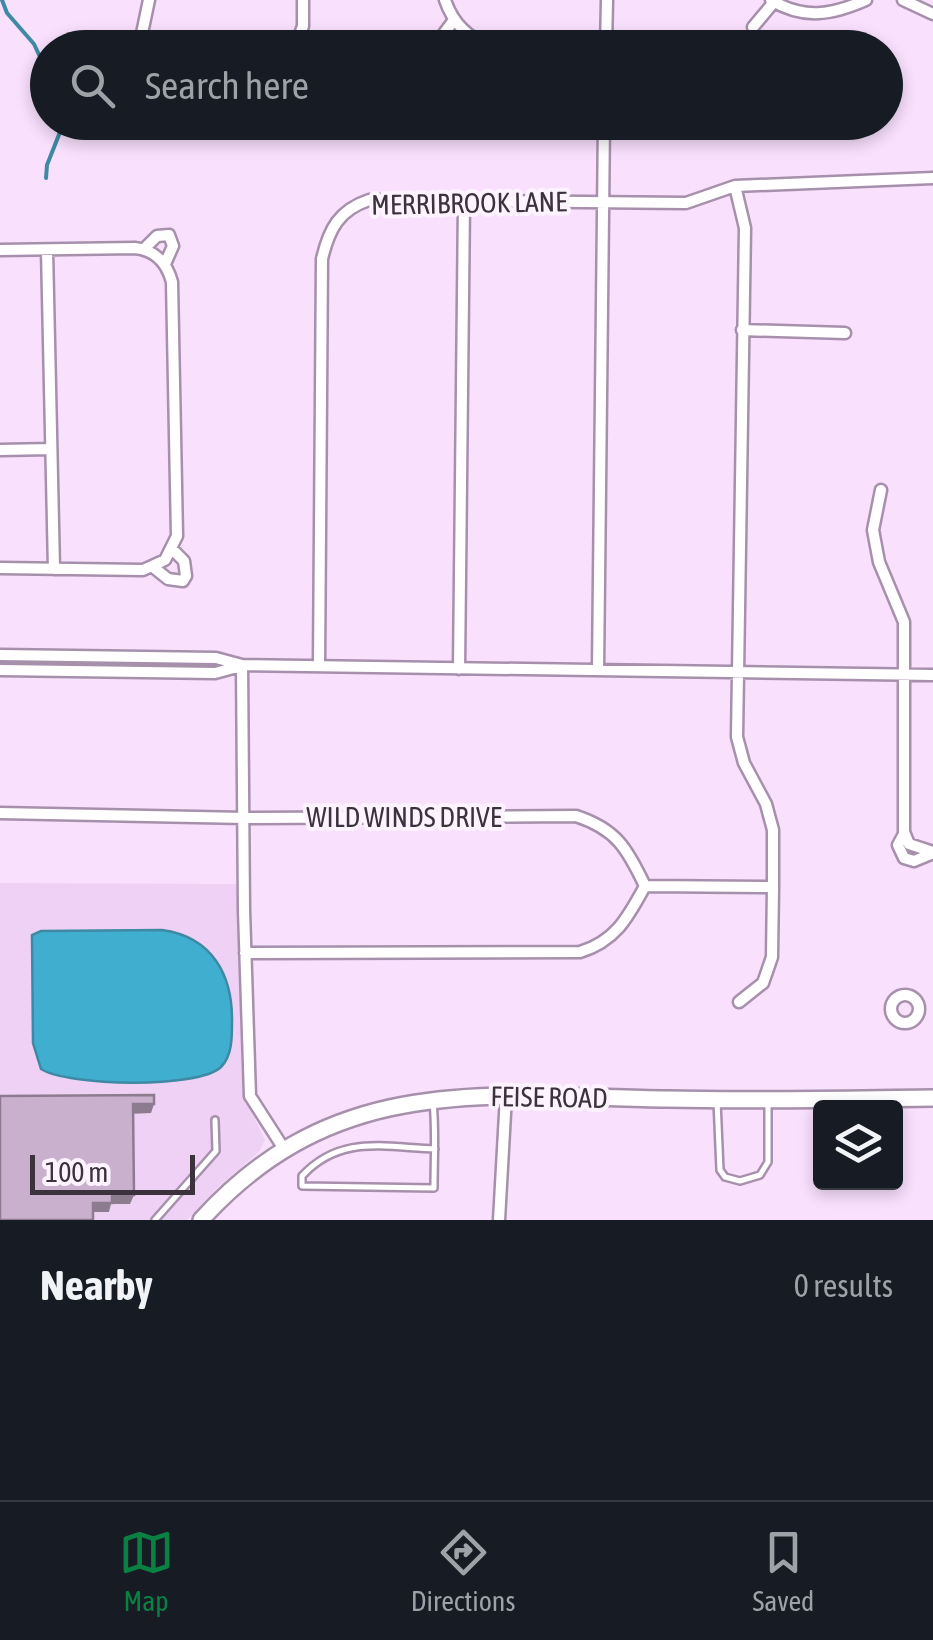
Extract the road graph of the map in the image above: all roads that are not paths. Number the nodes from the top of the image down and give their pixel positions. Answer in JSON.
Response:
{"nodes":[{"id":1,"x":149,"y":0,"type":"edge"},
{"id":2,"x":303,"y":0,"type":"edge"},
{"id":3,"x":445,"y":0,"type":"edge"},
{"id":4,"x":607,"y":0,"type":"edge"},
{"id":5,"x":866,"y":0,"type":"edge"},
{"id":6,"x":903,"y":0,"type":"edge"},
{"id":7,"x":772,"y":1,"type":"edge"},
{"id":8,"x":933,"y":14,"type":"edge"},
{"id":9,"x":454,"y":20,"type":"junction"},
{"id":10,"x":753,"y":27,"type":"dead end"},
{"id":11,"x":143,"y":30,"type":"edge"},
{"id":12,"x":302,"y":30,"type":"edge"},
{"id":13,"x":447,"y":30,"type":"edge"},
{"id":14,"x":462,"y":30,"type":"edge"},
{"id":15,"x":606,"y":30,"type":"edge"},
{"id":16,"x":604,"y":140,"type":"edge"},
{"id":17,"x":933,"y":178,"type":"edge"},
{"id":18,"x":735,"y":186,"type":"junction"},
{"id":19,"x":464,"y":202,"type":"junction"},
{"id":20,"x":604,"y":202,"type":"junction"},
{"id":21,"x":144,"y":249,"type":"junction"},
{"id":22,"x":0,"y":250,"type":"edge"},
{"id":23,"x":47,"y":250,"type":"junction"},
{"id":24,"x":165,"y":264,"type":"junction"},
{"id":25,"x":742,"y":330,"type":"junction"},
{"id":26,"x":844,"y":333,"type":"dead end"},
{"id":27,"x":51,"y":449,"type":"junction"},
{"id":28,"x":0,"y":450,"type":"edge"},
{"id":29,"x":881,"y":490,"type":"dead end"},
{"id":30,"x":173,"y":550,"type":"junction"},
{"id":31,"x":153,"y":567,"type":"junction"},
{"id":32,"x":0,"y":568,"type":"edge"},
{"id":33,"x":54,"y":569,"type":"junction"},
{"id":34,"x":0,"y":655,"type":"edge"},
{"id":35,"x":242,"y":666,"type":"junction"},
{"id":36,"x":320,"y":666,"type":"junction"},
{"id":37,"x":459,"y":669,"type":"junction"},
{"id":38,"x":0,"y":670,"type":"edge"},
{"id":39,"x":598,"y":670,"type":"junction"},
{"id":40,"x":738,"y":673,"type":"junction"},
{"id":41,"x":904,"y":675,"type":"junction"},
{"id":42,"x":933,"y":676,"type":"edge"},
{"id":43,"x":0,"y":813,"type":"edge"},
{"id":44,"x":245,"y":818,"type":"junction"},
{"id":45,"x":933,"y":852,"type":"edge"},
{"id":46,"x":644,"y":886,"type":"junction"},
{"id":47,"x":774,"y":887,"type":"junction"},
{"id":48,"x":246,"y":953,"type":"junction"},
{"id":49,"x":739,"y":1002,"type":"dead end"},
{"id":50,"x":933,"y":1010,"type":"edge"},
{"id":51,"x":918,"y":1011,"type":"dead end"},
{"id":52,"x":506,"y":1096,"type":"junction"},
{"id":53,"x":933,"y":1098,"type":"edge"},
{"id":54,"x":433,"y":1099,"type":"junction"},
{"id":55,"x":717,"y":1100,"type":"junction"},
{"id":56,"x":768,"y":1100,"type":"junction"},
{"id":57,"x":215,"y":1120,"type":"dead end"},
{"id":58,"x":284,"y":1149,"type":"junction"},
{"id":59,"x":435,"y":1149,"type":"junction"},
{"id":60,"x":154,"y":1220,"type":"edge"},
{"id":61,"x":201,"y":1220,"type":"edge"},
{"id":62,"x":499,"y":1220,"type":"edge"}],
"edges":[{"from":1,"to":11,"type":"street"},
{"from":2,"to":12,"type":"street"},
{"from":3,"to":9,"type":"street"},
{"from":4,"to":15,"type":"street"},
{"from":5,"to":7,"type":"street"},
{"from":6,"to":8,"type":"street"},
{"from":7,"to":10,"type":"street"},
{"from":9,"to":13,"type":"street"},
{"from":9,"to":14,"type":"street"},
{"from":16,"to":20,"type":"street"},
{"from":17,"to":18,"type":"street","name":"MERRIBROOK LANE"},
{"from":18,"to":20,"type":"street","name":"MERRIBROOK LANE"},
{"from":18,"to":25,"type":"street"},
{"from":19,"to":20,"type":"street","name":"MERRIBROOK LANE"},
{"from":19,"to":36,"type":"street","name":"MERRIBROOK LANE"},
{"from":19,"to":37,"type":"street"},
{"from":20,"to":39,"type":"street"},
{"from":21,"to":23,"type":"street"},
{"from":21,"to":24,"type":"street"},
{"from":21,"to":24,"type":"street"},
{"from":22,"to":23,"type":"street"},
{"from":23,"to":27,"type":"street"},
{"from":24,"to":30,"type":"street"},
{"from":25,"to":26,"type":"street"},
{"from":25,"to":40,"type":"street"},
{"from":27,"to":28,"type":"street"},
{"from":27,"to":33,"type":"street"},
{"from":29,"to":41,"type":"street"},
{"from":30,"to":31,"type":"street"},
{"from":30,"to":31,"type":"street"},
{"from":31,"to":33,"type":"street"},
{"from":32,"to":33,"type":"street"},
{"from":34,"to":35,"type":"street"},
{"from":35,"to":36,"type":"street"},
{"from":35,"to":38,"type":"street"},
{"from":35,"to":44,"type":"street"},
{"from":36,"to":37,"type":"street"},
{"from":37,"to":39,"type":"street"},
{"from":39,"to":40,"type":"street"},
{"from":40,"to":41,"type":"street"},
{"from":40,"to":47,"type":"street"},
{"from":41,"to":42,"type":"street"},
{"from":41,"to":45,"type":"street"},
{"from":43,"to":44,"type":"street","name":"WILD WINDS DRIVE"},
{"from":44,"to":46,"type":"street","name":"WILD WINDS DRIVE"},
{"from":44,"to":48,"type":"street"},
{"from":46,"to":47,"type":"street"},
{"from":46,"to":48,"type":"street"},
{"from":47,"to":49,"type":"street"},
{"from":48,"to":58,"type":"street"},
{"from":50,"to":51,"type":"street"},
{"from":52,"to":54,"type":"main road","name":"FEISE ROAD"},
{"from":52,"to":55,"type":"main road","name":"FEISE ROAD"},
{"from":52,"to":62,"type":"street"},
{"from":53,"to":56,"type":"main road","name":"FEISE ROAD"},
{"from":54,"to":58,"type":"main road","name":"FEISE ROAD"},
{"from":54,"to":59,"type":"lane"},
{"from":55,"to":56,"type":"main road","name":"FEISE ROAD"},
{"from":55,"to":56,"type":"lane"},
{"from":57,"to":60,"type":"lane"},
{"from":58,"to":61,"type":"main road","name":"FEISE ROAD"},
{"from":59,"to":59,"type":"lane"}]}
